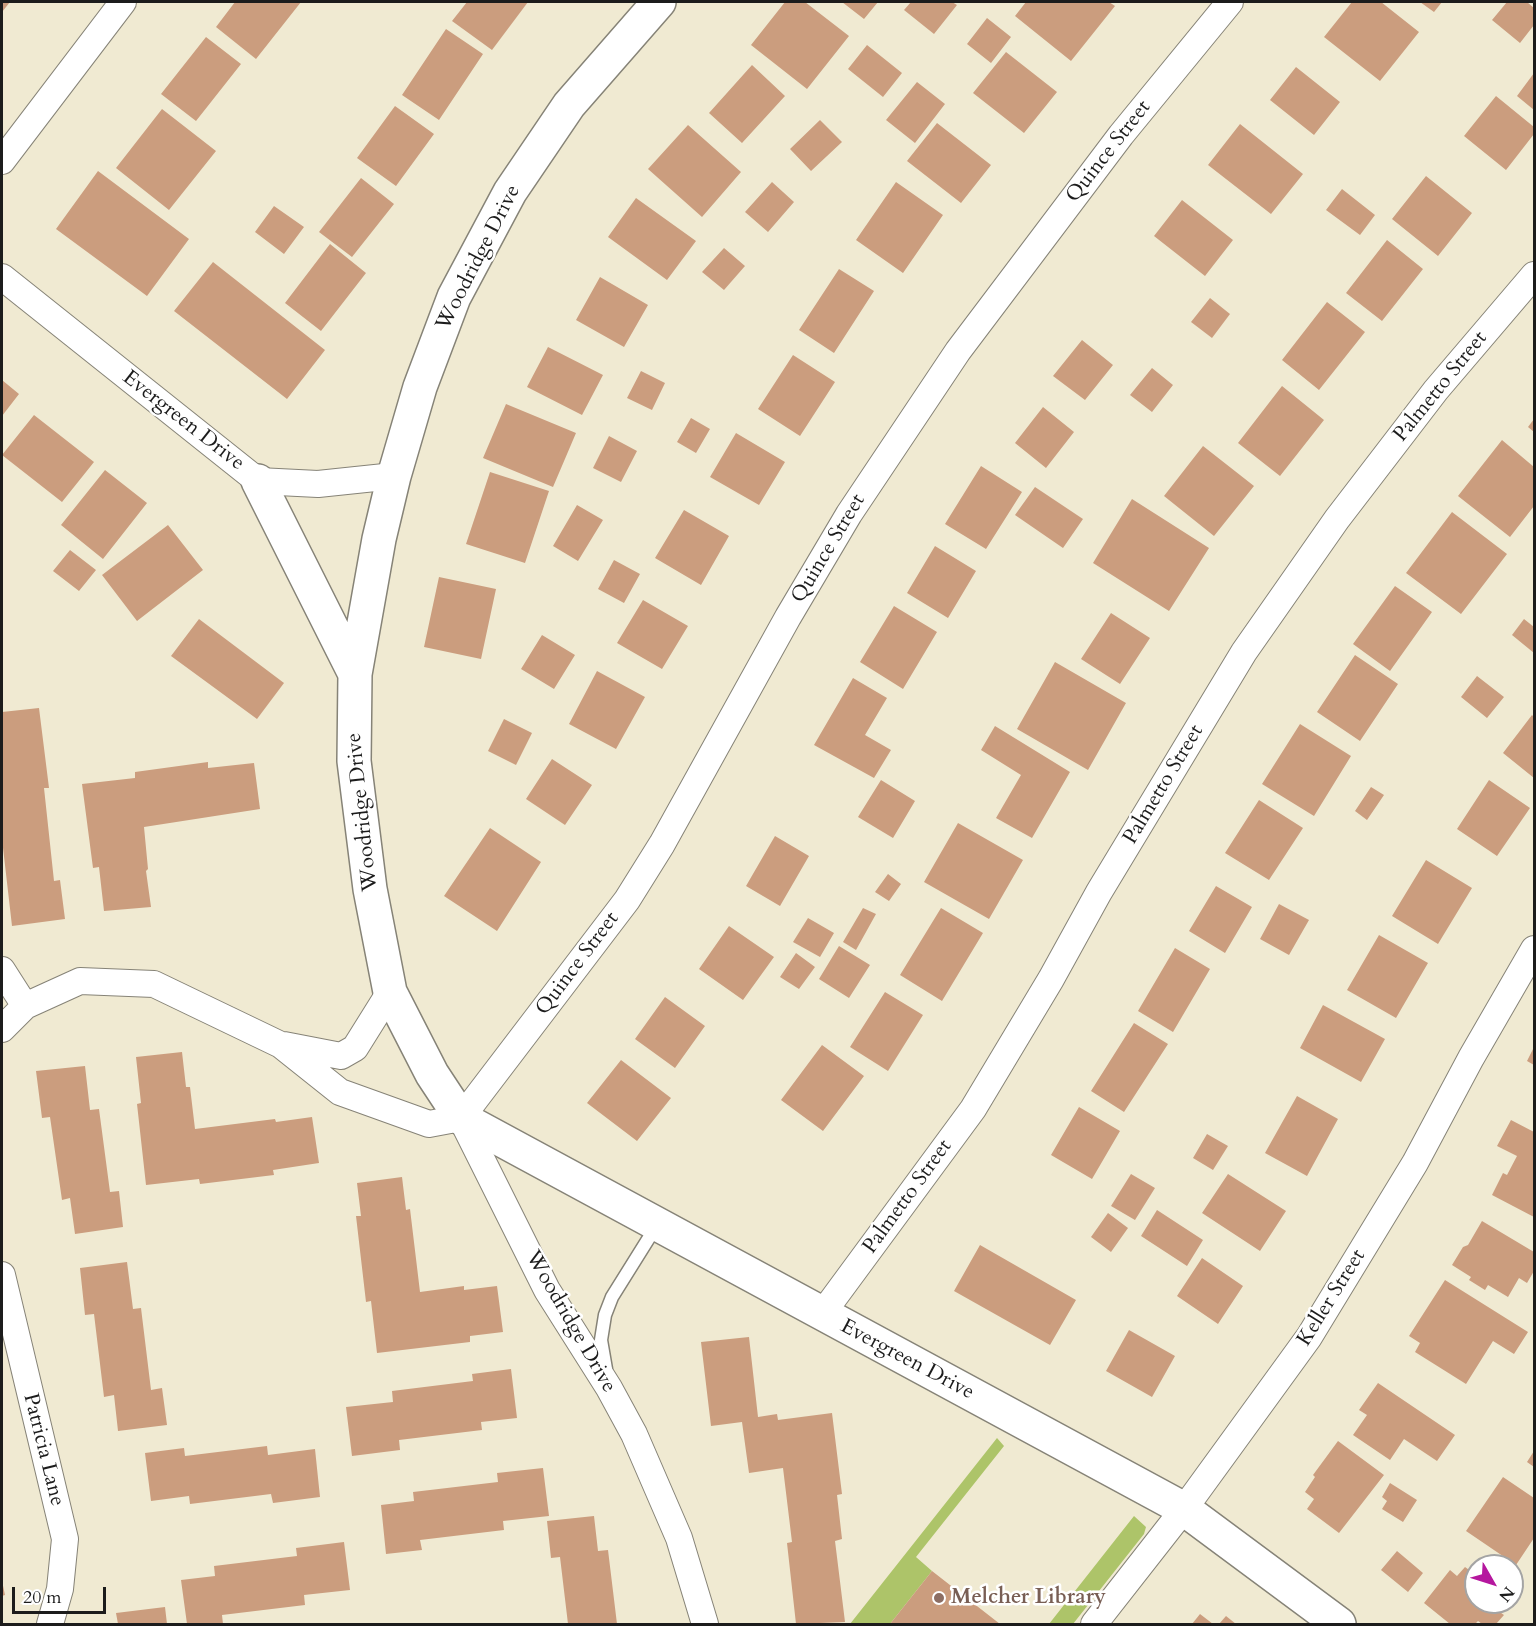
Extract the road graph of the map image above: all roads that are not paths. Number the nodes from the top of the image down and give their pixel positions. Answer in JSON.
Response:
{"nodes":[{"id":1,"x":123,"y":2,"type":"edge"},
{"id":2,"x":659,"y":2,"type":"edge"},
{"id":3,"x":1230,"y":2,"type":"edge"},
{"id":4,"x":2,"y":161,"type":"edge"},
{"id":5,"x":1534,"y":275,"type":"edge"},
{"id":6,"x":2,"y":277,"type":"edge"},
{"id":7,"x":394,"y":476,"type":"junction"},
{"id":8,"x":258,"y":481,"type":"junction"},
{"id":9,"x":355,"y":674,"type":"junction"},
{"id":10,"x":1534,"y":949,"type":"edge"},
{"id":11,"x":2,"y":970,"type":"edge"},
{"id":12,"x":390,"y":992,"type":"junction"},
{"id":13,"x":25,"y":1006,"type":"junction"},
{"id":14,"x":2,"y":1029,"type":"edge"},
{"id":15,"x":281,"y":1045,"type":"junction"},
{"id":16,"x":461,"y":1118,"type":"junction"},
{"id":17,"x":657,"y":1224,"type":"junction"},
{"id":18,"x":2,"y":1275,"type":"edge"},
{"id":19,"x":822,"y":1314,"type":"junction"},
{"id":20,"x":609,"y":1388,"type":"junction"},
{"id":21,"x":1184,"y":1509,"type":"junction"},
{"id":22,"x":50,"y":1624,"type":"edge"},
{"id":23,"x":705,"y":1624,"type":"edge"},
{"id":24,"x":1094,"y":1624,"type":"edge"},
{"id":25,"x":1339,"y":1624,"type":"edge"}],
"edges":[{"from":1,"to":4,"type":"street"},
{"from":2,"to":7,"type":"street","name":"Woodridge Drive"},
{"from":3,"to":16,"type":"street","name":"Quince Street"},
{"from":5,"to":19,"type":"street","name":"Palmetto Street"},
{"from":6,"to":8,"type":"street","name":"Evergreen Drive"},
{"from":7,"to":8,"type":"street","name":"Evergreen Drive"},
{"from":7,"to":9,"type":"street","name":"Woodridge Drive"},
{"from":8,"to":9,"type":"street"},
{"from":9,"to":12,"type":"street","name":"Woodridge Drive"},
{"from":10,"to":21,"type":"street","name":"Keller Street"},
{"from":11,"to":13,"type":"street"},
{"from":12,"to":15,"type":"street"},
{"from":12,"to":16,"type":"street","name":"Woodridge Drive"},
{"from":13,"to":14,"type":"street"},
{"from":13,"to":15,"type":"street"},
{"from":15,"to":16,"type":"street"},
{"from":16,"to":17,"type":"street","name":"Evergreen Drive"},
{"from":16,"to":20,"type":"street","name":"Woodridge Drive"},
{"from":17,"to":19,"type":"street","name":"Evergreen Drive"},
{"from":17,"to":20,"type":"lane"},
{"from":18,"to":22,"type":"street","name":"Patricia Lane"},
{"from":19,"to":21,"type":"street","name":"Evergreen Drive"},
{"from":20,"to":23,"type":"street","name":"Woodridge Drive"},
{"from":21,"to":24,"type":"street","name":"Keller Street"},
{"from":21,"to":25,"type":"street","name":"Evergreen Drive"}]}
